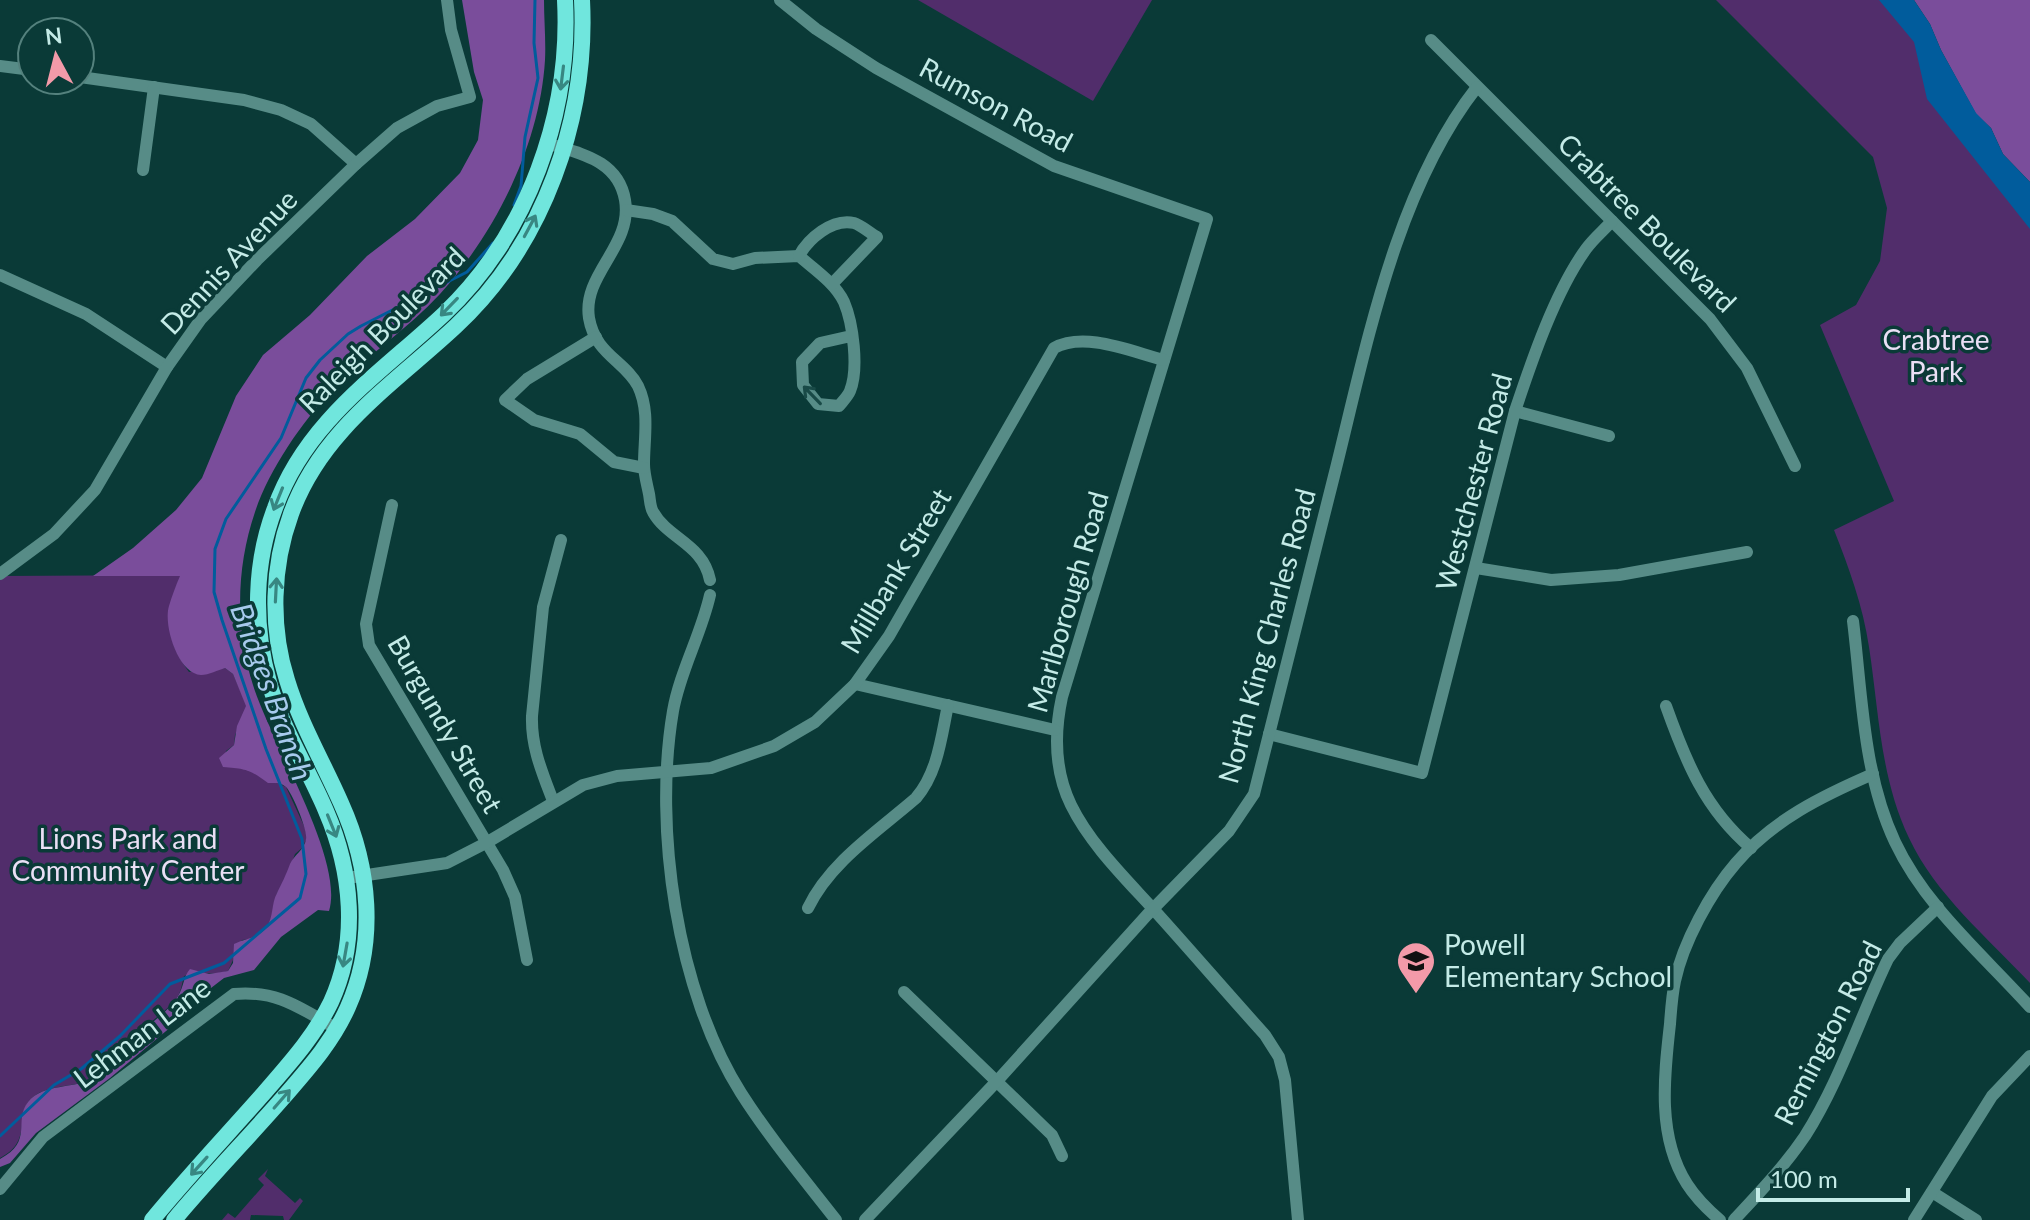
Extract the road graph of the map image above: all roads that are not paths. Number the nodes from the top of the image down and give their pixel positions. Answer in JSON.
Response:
{"nodes":[{"id":1,"x":447,"y":0,"type":"edge"},
{"id":2,"x":565,"y":0,"type":"edge"},
{"id":3,"x":582,"y":0,"type":"edge"},
{"id":4,"x":780,"y":0,"type":"edge"},
{"id":5,"x":1431,"y":40,"type":"dead end"},
{"id":6,"x":96,"y":79,"type":"edge"},
{"id":7,"x":154,"y":87,"type":"junction"},
{"id":8,"x":1477,"y":87,"type":"junction"},
{"id":9,"x":547,"y":143,"type":"junction"},
{"id":10,"x":564,"y":148,"type":"junction"},
{"id":11,"x":356,"y":164,"type":"junction"},
{"id":12,"x":143,"y":170,"type":"dead end"},
{"id":13,"x":626,"y":210,"type":"junction"},
{"id":14,"x":1207,"y":219,"type":"joint"},
{"id":15,"x":1612,"y":221,"type":"junction"},
{"id":16,"x":799,"y":256,"type":"junction"},
{"id":17,"x":0,"y":275,"type":"edge"},
{"id":18,"x":832,"y":284,"type":"junction"},
{"id":19,"x":851,"y":336,"type":"junction"},
{"id":20,"x":596,"y":337,"type":"junction"},
{"id":21,"x":1164,"y":360,"type":"junction"},
{"id":22,"x":167,"y":367,"type":"junction"},
{"id":23,"x":1515,"y":411,"type":"junction"},
{"id":24,"x":1609,"y":436,"type":"dead end"},
{"id":25,"x":1795,"y":466,"type":"dead end"},
{"id":26,"x":644,"y":468,"type":"junction"},
{"id":27,"x":392,"y":505,"type":"dead end"},
{"id":28,"x":561,"y":540,"type":"dead end"},
{"id":29,"x":1747,"y":552,"type":"dead end"},
{"id":30,"x":1476,"y":568,"type":"junction"},
{"id":31,"x":0,"y":574,"type":"edge"},
{"id":32,"x":710,"y":580,"type":"dead end"},
{"id":33,"x":710,"y":595,"type":"dead end"},
{"id":34,"x":1853,"y":621,"type":"dead end"},
{"id":35,"x":855,"y":684,"type":"junction"},
{"id":36,"x":948,"y":705,"type":"junction"},
{"id":37,"x":1666,"y":706,"type":"dead end"},
{"id":38,"x":1055,"y":730,"type":"junction"},
{"id":39,"x":1269,"y":734,"type":"junction"},
{"id":40,"x":668,"y":772,"type":"junction"},
{"id":41,"x":1873,"y":774,"type":"junction"},
{"id":42,"x":553,"y":801,"type":"junction"},
{"id":43,"x":486,"y":843,"type":"junction"},
{"id":44,"x":1751,"y":848,"type":"junction"},
{"id":45,"x":365,"y":875,"type":"junction"},
{"id":46,"x":347,"y":877,"type":"junction"},
{"id":47,"x":1938,"y":907,"type":"junction"},
{"id":48,"x":808,"y":908,"type":"dead end"},
{"id":49,"x":1153,"y":909,"type":"junction"},
{"id":50,"x":527,"y":960,"type":"dead end"},
{"id":51,"x":904,"y":992,"type":"dead end"},
{"id":52,"x":2030,"y":1007,"type":"edge"},
{"id":53,"x":321,"y":1020,"type":"junction"},
{"id":54,"x":337,"y":1029,"type":"junction"},
{"id":55,"x":2030,"y":1056,"type":"edge"},
{"id":56,"x":998,"y":1080,"type":"junction"},
{"id":57,"x":1062,"y":1156,"type":"dead end"},
{"id":58,"x":0,"y":1189,"type":"edge"},
{"id":59,"x":1932,"y":1192,"type":"junction"},
{"id":60,"x":152,"y":1220,"type":"edge"},
{"id":61,"x":174,"y":1220,"type":"edge"},
{"id":62,"x":836,"y":1220,"type":"edge"},
{"id":63,"x":865,"y":1220,"type":"edge"},
{"id":64,"x":1298,"y":1220,"type":"edge"},
{"id":65,"x":1720,"y":1220,"type":"edge"},
{"id":66,"x":1734,"y":1220,"type":"edge"},
{"id":67,"x":1914,"y":1220,"type":"edge"},
{"id":68,"x":1976,"y":1220,"type":"edge"}],
"edges":[{"from":1,"to":11,"type":"street","name":"Dennis Avenue"},
{"from":2,"to":9,"type":"main road","name":"Raleigh Boulevard","one_way":true},
{"from":3,"to":10,"type":"main road","name":"Raleigh Boulevard"},
{"from":4,"to":14,"type":"street","name":"Rumson Road"},
{"from":5,"to":8,"type":"street","name":"Crabtree Boulevard"},
{"from":6,"to":7,"type":"street"},
{"from":7,"to":11,"type":"street"},
{"from":7,"to":12,"type":"street"},
{"from":8,"to":15,"type":"street","name":"Crabtree Boulevard"},
{"from":8,"to":39,"type":"street","name":"North King Charles Road"},
{"from":9,"to":10,"type":"street"},
{"from":9,"to":46,"type":"main road","name":"Raleigh Boulevard","one_way":true},
{"from":10,"to":13,"type":"street"},
{"from":45,"to":10,"type":"main road","name":"Raleigh Boulevard","one_way":true},
{"from":11,"to":22,"type":"street","name":"Dennis Avenue"},
{"from":13,"to":16,"type":"street"},
{"from":13,"to":20,"type":"street"},
{"from":14,"to":21,"type":"street","name":"Marlborough Road"},
{"from":15,"to":23,"type":"street","name":"Westchester Road"},
{"from":15,"to":25,"type":"street","name":"Crabtree Boulevard"},
{"from":16,"to":18,"type":"street"},
{"from":16,"to":18,"type":"street"},
{"from":17,"to":22,"type":"street"},
{"from":18,"to":19,"type":"street"},
{"from":19,"to":19,"type":"street","one_way":true},
{"from":20,"to":26,"type":"street"},
{"from":20,"to":26,"type":"street"},
{"from":21,"to":35,"type":"street","name":"Millbank Street"},
{"from":21,"to":38,"type":"street","name":"Marlborough Road"},
{"from":22,"to":31,"type":"street","name":"Dennis Avenue"},
{"from":23,"to":24,"type":"street"},
{"from":23,"to":30,"type":"street","name":"Westchester Road"},
{"from":26,"to":32,"type":"street"},
{"from":27,"to":43,"type":"street","name":"Burgundy Street"},
{"from":28,"to":42,"type":"street"},
{"from":29,"to":30,"type":"street"},
{"from":30,"to":39,"type":"street","name":"Westchester Road"},
{"from":33,"to":40,"type":"street"},
{"from":34,"to":41,"type":"street"},
{"from":35,"to":36,"type":"street"},
{"from":35,"to":40,"type":"street","name":"Millbank Street"},
{"from":36,"to":38,"type":"street"},
{"from":36,"to":48,"type":"street"},
{"from":37,"to":44,"type":"street"},
{"from":38,"to":49,"type":"street","name":"Marlborough Road"},
{"from":39,"to":49,"type":"street","name":"North King Charles Road"},
{"from":40,"to":42,"type":"street","name":"Millbank Street"},
{"from":40,"to":62,"type":"street"},
{"from":41,"to":44,"type":"street"},
{"from":41,"to":47,"type":"street"},
{"from":42,"to":43,"type":"street","name":"Millbank Street"},
{"from":43,"to":45,"type":"street","name":"Millbank Street"},
{"from":43,"to":50,"type":"street","name":"Burgundy Street"},
{"from":44,"to":65,"type":"street"},
{"from":45,"to":46,"type":"street","name":"Millbank Street"},
{"from":45,"to":54,"type":"main road","name":"Raleigh Boulevard"},
{"from":46,"to":53,"type":"main road","name":"Raleigh Boulevard","one_way":true},
{"from":47,"to":52,"type":"street"},
{"from":47,"to":66,"type":"street","name":"Remington Road"},
{"from":49,"to":56,"type":"street","name":"North King Charles Road"},
{"from":49,"to":64,"type":"street","name":"Marlborough Road"},
{"from":51,"to":56,"type":"street"},
{"from":53,"to":54,"type":"street","name":"Lehman Lane"},
{"from":53,"to":58,"type":"street","name":"Lehman Lane"},
{"from":53,"to":60,"type":"main road","name":"Raleigh Boulevard","one_way":true},
{"from":61,"to":54,"type":"main road","name":"Raleigh Boulevard","one_way":true},
{"from":55,"to":59,"type":"street"},
{"from":56,"to":57,"type":"street"},
{"from":56,"to":63,"type":"street","name":"North King Charles Road"},
{"from":59,"to":67,"type":"street"},
{"from":59,"to":68,"type":"street"}]}
